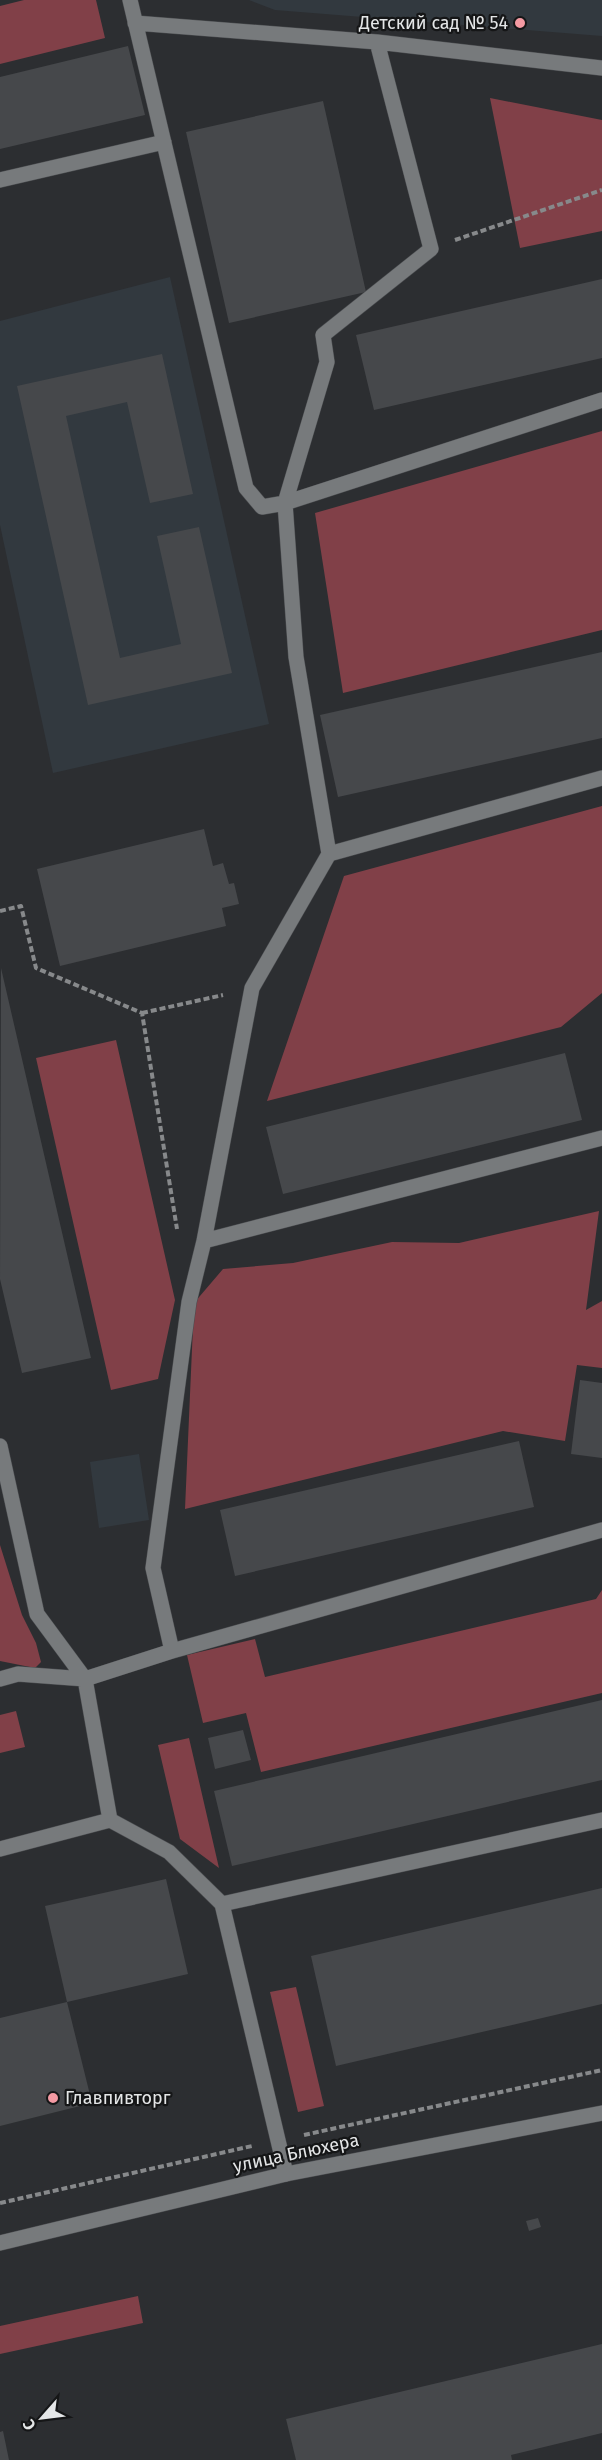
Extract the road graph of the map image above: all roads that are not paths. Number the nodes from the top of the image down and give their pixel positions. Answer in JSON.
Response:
{"nodes":[{"id":1,"x":130,"y":0,"type":"edge"},
{"id":2,"x":135,"y":23,"type":"junction"},
{"id":3,"x":377,"y":42,"type":"junction"},
{"id":4,"x":602,"y":68,"type":"edge"},
{"id":5,"x":164,"y":142,"type":"junction"},
{"id":6,"x":0,"y":180,"type":"edge"},
{"id":7,"x":602,"y":400,"type":"edge"},
{"id":8,"x":285,"y":502,"type":"junction"},
{"id":9,"x":602,"y":778,"type":"edge"},
{"id":10,"x":329,"y":854,"type":"junction"},
{"id":11,"x":602,"y":1138,"type":"edge"},
{"id":12,"x":204,"y":1241,"type":"junction"},
{"id":13,"x":0,"y":1446,"type":"edge"},
{"id":14,"x":602,"y":1530,"type":"edge"},
{"id":15,"x":172,"y":1651,"type":"junction"},
{"id":16,"x":0,"y":1679,"type":"edge"},
{"id":17,"x":85,"y":1679,"type":"junction"},
{"id":18,"x":110,"y":1820,"type":"junction"},
{"id":19,"x":602,"y":1820,"type":"edge"},
{"id":20,"x":0,"y":1849,"type":"edge"},
{"id":21,"x":222,"y":1904,"type":"junction"},
{"id":22,"x":602,"y":2114,"type":"edge"},
{"id":23,"x":286,"y":2174,"type":"junction"},
{"id":24,"x":0,"y":2243,"type":"edge"}],
"edges":[{"from":1,"to":2,"type":"street"},
{"from":2,"to":3,"type":"street"},
{"from":2,"to":5,"type":"street"},
{"from":3,"to":4,"type":"street"},
{"from":3,"to":8,"type":"street"},
{"from":5,"to":6,"type":"street"},
{"from":5,"to":8,"type":"street"},
{"from":7,"to":8,"type":"street"},
{"from":8,"to":10,"type":"street"},
{"from":9,"to":10,"type":"street"},
{"from":10,"to":12,"type":"street"},
{"from":11,"to":12,"type":"street"},
{"from":12,"to":15,"type":"street"},
{"from":13,"to":17,"type":"street"},
{"from":14,"to":15,"type":"street"},
{"from":15,"to":17,"type":"street"},
{"from":16,"to":17,"type":"street"},
{"from":17,"to":18,"type":"street"},
{"from":18,"to":20,"type":"street"},
{"from":18,"to":21,"type":"street"},
{"from":19,"to":21,"type":"street"},
{"from":21,"to":23,"type":"street"},
{"from":22,"to":23,"type":"street","name":"улица Блюхера"},
{"from":23,"to":24,"type":"street","name":"улица Блюхера"}]}
